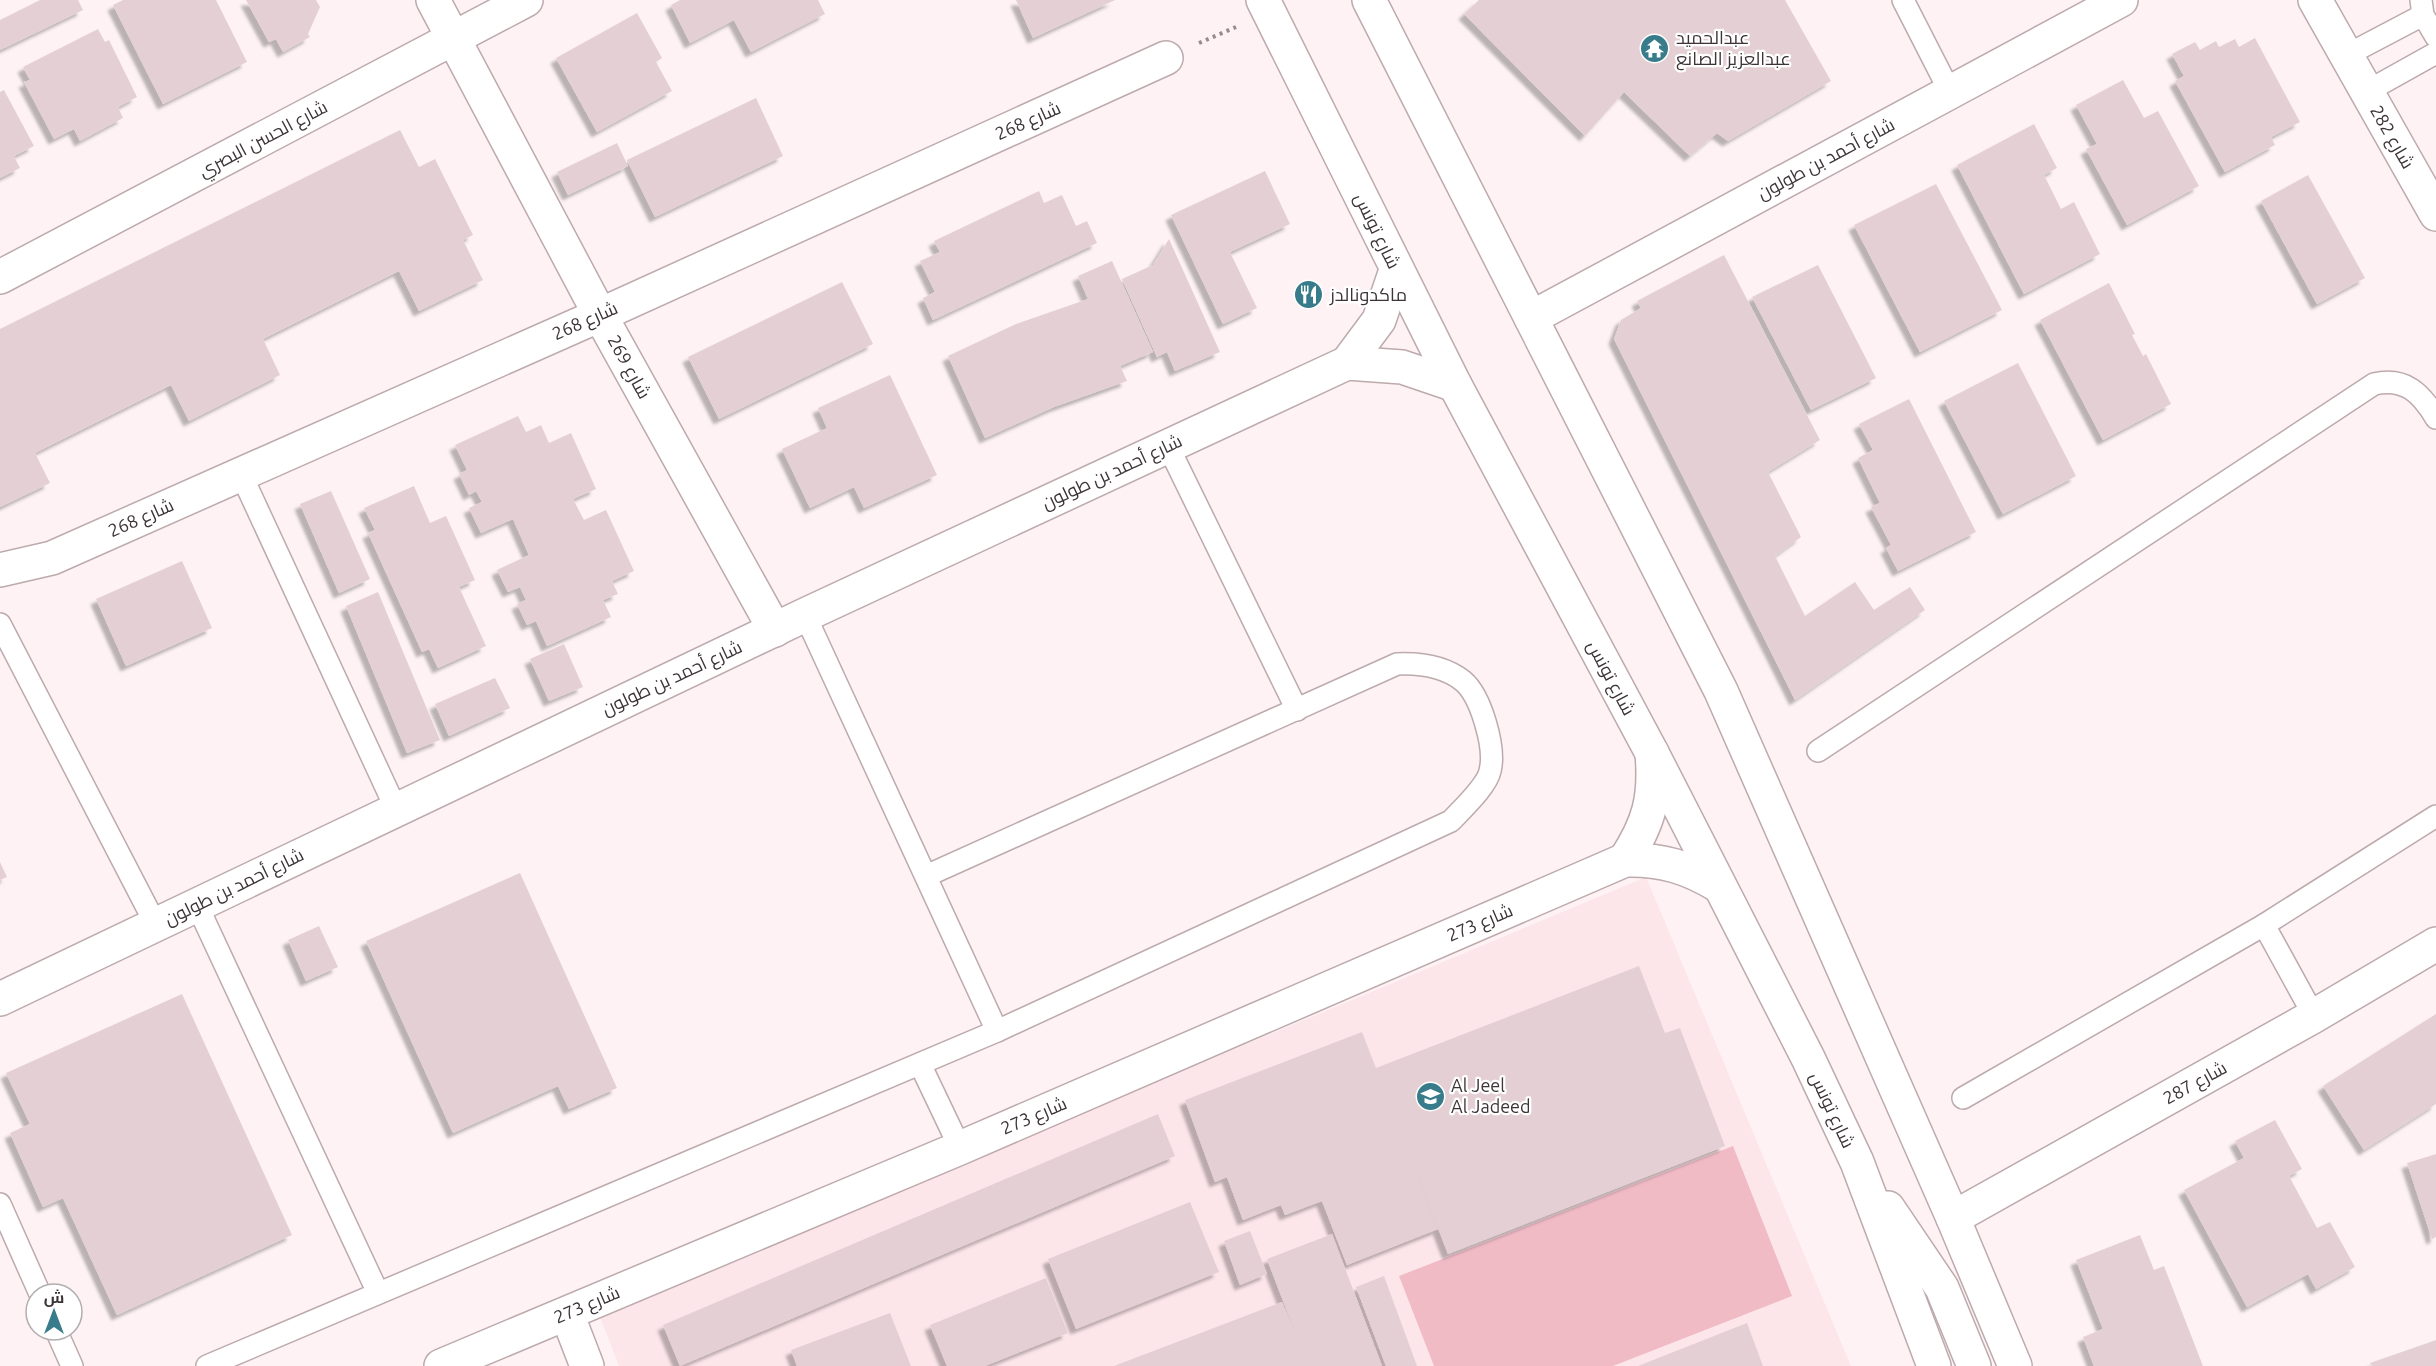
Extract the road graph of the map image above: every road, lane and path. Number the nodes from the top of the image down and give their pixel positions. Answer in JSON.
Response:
{"nodes":[{"id":1,"x":433,"y":0,"type":"edge"},
{"id":2,"x":526,"y":0,"type":"edge"},
{"id":3,"x":1369,"y":0,"type":"edge"},
{"id":4,"x":1903,"y":0,"type":"edge"},
{"id":5,"x":2121,"y":0,"type":"edge"},
{"id":6,"x":2315,"y":0,"type":"edge"},
{"id":7,"x":1267,"y":6,"type":"edge"},
{"id":8,"x":2422,"y":8,"type":"edge"},
{"id":9,"x":2436,"y":37,"type":"edge"},
{"id":10,"x":454,"y":39,"type":"junction"},
{"id":11,"x":2436,"y":53,"type":"edge"},
{"id":12,"x":2345,"y":56,"type":"junction"},
{"id":13,"x":1166,"y":58,"type":"joint"},
{"id":14,"x":1950,"y":92,"type":"junction"},
{"id":15,"x":2366,"y":92,"type":"junction"},
{"id":16,"x":2436,"y":214,"type":"edge"},
{"id":17,"x":1396,"y":270,"type":"junction"},
{"id":18,"x":0,"y":276,"type":"edge"},
{"id":19,"x":600,"y":315,"type":"junction"},
{"id":20,"x":1531,"y":318,"type":"junction"},
{"id":21,"x":1347,"y":363,"type":"junction"},
{"id":22,"x":1455,"y":385,"type":"junction"},
{"id":23,"x":2436,"y":418,"type":"edge"},
{"id":24,"x":1168,"y":446,"type":"junction"},
{"id":25,"x":241,"y":474,"type":"junction"},
{"id":26,"x":0,"y":570,"type":"edge"},
{"id":27,"x":805,"y":615,"type":"junction"},
{"id":28,"x":0,"y":624,"type":"edge"},
{"id":29,"x":775,"y":630,"type":"junction"},
{"id":30,"x":1297,"y":710,"type":"junction"},
{"id":31,"x":1818,"y":751,"type":"dead end"},
{"id":32,"x":1652,"y":753,"type":"junction"},
{"id":33,"x":396,"y":809,"type":"junction"},
{"id":34,"x":2436,"y":816,"type":"edge"},
{"id":35,"x":1625,"y":860,"type":"junction"},
{"id":36,"x":926,"y":876,"type":"junction"},
{"id":37,"x":1719,"y":886,"type":"junction"},
{"id":38,"x":197,"y":905,"type":"junction"},
{"id":39,"x":156,"y":925,"type":"junction"},
{"id":40,"x":2264,"y":925,"type":"junction"},
{"id":41,"x":2436,"y":944,"type":"edge"},
{"id":42,"x":0,"y":999,"type":"edge"},
{"id":43,"x":2314,"y":1016,"type":"junction"},
{"id":44,"x":998,"y":1031,"type":"junction"},
{"id":45,"x":920,"y":1064,"type":"junction"},
{"id":46,"x":1963,"y":1098,"type":"dead end"},
{"id":47,"x":960,"y":1148,"type":"junction"},
{"id":48,"x":1857,"y":1161,"type":"junction"},
{"id":49,"x":0,"y":1204,"type":"edge"},
{"id":50,"x":1953,"y":1218,"type":"junction"},
{"id":51,"x":35,"y":1282,"type":"edge"},
{"id":52,"x":378,"y":1293,"type":"junction"},
{"id":53,"x":567,"y":1314,"type":"junction"},
{"id":54,"x":61,"y":1342,"type":"edge"},
{"id":55,"x":72,"y":1366,"type":"edge"},
{"id":56,"x":207,"y":1366,"type":"edge"},
{"id":57,"x":441,"y":1366,"type":"edge"},
{"id":58,"x":587,"y":1366,"type":"edge"},
{"id":59,"x":1934,"y":1366,"type":"edge"},
{"id":60,"x":1974,"y":1366,"type":"edge"},
{"id":61,"x":2015,"y":1366,"type":"edge"}],
"edges":[{"from":1,"to":10,"type":"street","name":"شارع 269"},
{"from":2,"to":10,"type":"street","name":"شارع الحسن البصري"},
{"from":3,"to":20,"type":"street"},
{"from":4,"to":14,"type":"lane"},
{"from":5,"to":14,"type":"street","name":"شارع أحمد بن طولون"},
{"from":6,"to":12,"type":"street","name":"شارع 282"},
{"from":7,"to":13,"type":"path"},
{"from":7,"to":17,"type":"street","name":"شارع تونس"},
{"from":8,"to":9,"type":"lane"},
{"from":8,"to":12,"type":"lane"},
{"from":10,"to":18,"type":"street","name":"شارع الحسن البصري"},
{"from":10,"to":19,"type":"street","name":"شارع 269"},
{"from":11,"to":15,"type":"lane","name":"شارع 282"},
{"from":12,"to":15,"type":"street","name":"شارع 282"},
{"from":13,"to":19,"type":"street","name":"شارع 268"},
{"from":14,"to":20,"type":"street","name":"شارع أحمد بن طولون"},
{"from":15,"to":16,"type":"street","name":"شارع 282"},
{"from":17,"to":21,"type":"street","name":"شارع أحمد بن طولون"},
{"from":17,"to":22,"type":"street","name":"شارع تونس"},
{"from":19,"to":25,"type":"street","name":"شارع 268"},
{"from":19,"to":29,"type":"street","name":"شارع 269"},
{"from":20,"to":50,"type":"street"},
{"from":21,"to":22,"type":"street","name":"شارع أحمد بن طولون"},
{"from":21,"to":24,"type":"street","name":"شارع أحمد بن طولون"},
{"from":22,"to":32,"type":"street","name":"شارع تونس"},
{"from":23,"to":31,"type":"lane"},
{"from":24,"to":27,"type":"street","name":"شارع أحمد بن طولون"},
{"from":24,"to":30,"type":"lane"},
{"from":25,"to":26,"type":"street","name":"شارع 268"},
{"from":25,"to":33,"type":"lane"},
{"from":27,"to":29,"type":"street","name":"شارع أحمد بن طولون"},
{"from":27,"to":36,"type":"lane"},
{"from":28,"to":39,"type":"lane"},
{"from":29,"to":33,"type":"street","name":"شارع أحمد بن طولون"},
{"from":30,"to":36,"type":"lane"},
{"from":30,"to":44,"type":"lane"},
{"from":32,"to":35,"type":"street"},
{"from":32,"to":37,"type":"street","name":"شارع تونس"},
{"from":33,"to":38,"type":"street","name":"شارع أحمد بن طولون"},
{"from":34,"to":40,"type":"lane"},
{"from":35,"to":37,"type":"street","name":"شارع 273"},
{"from":35,"to":47,"type":"street","name":"شارع 273"},
{"from":36,"to":44,"type":"lane"},
{"from":37,"to":48,"type":"street","name":"شارع تونس"},
{"from":38,"to":39,"type":"street","name":"شارع أحمد بن طولون"},
{"from":38,"to":52,"type":"lane"},
{"from":39,"to":42,"type":"street","name":"شارع أحمد بن طولون"},
{"from":40,"to":43,"type":"lane"},
{"from":40,"to":46,"type":"lane"},
{"from":41,"to":43,"type":"street","name":"شارع 287"},
{"from":43,"to":50,"type":"street","name":"شارع 287"},
{"from":44,"to":45,"type":"lane"},
{"from":45,"to":47,"type":"lane"},
{"from":45,"to":52,"type":"lane"},
{"from":47,"to":53,"type":"street","name":"شارع 273"},
{"from":48,"to":59,"type":"street","name":"شارع تونس"},
{"from":48,"to":60,"type":"street"},
{"from":49,"to":51,"type":"lane"},
{"from":50,"to":61,"type":"street"},
{"from":52,"to":56,"type":"lane"},
{"from":53,"to":57,"type":"street","name":"شارع 273"},
{"from":53,"to":58,"type":"street"},
{"from":54,"to":55,"type":"lane"}]}
